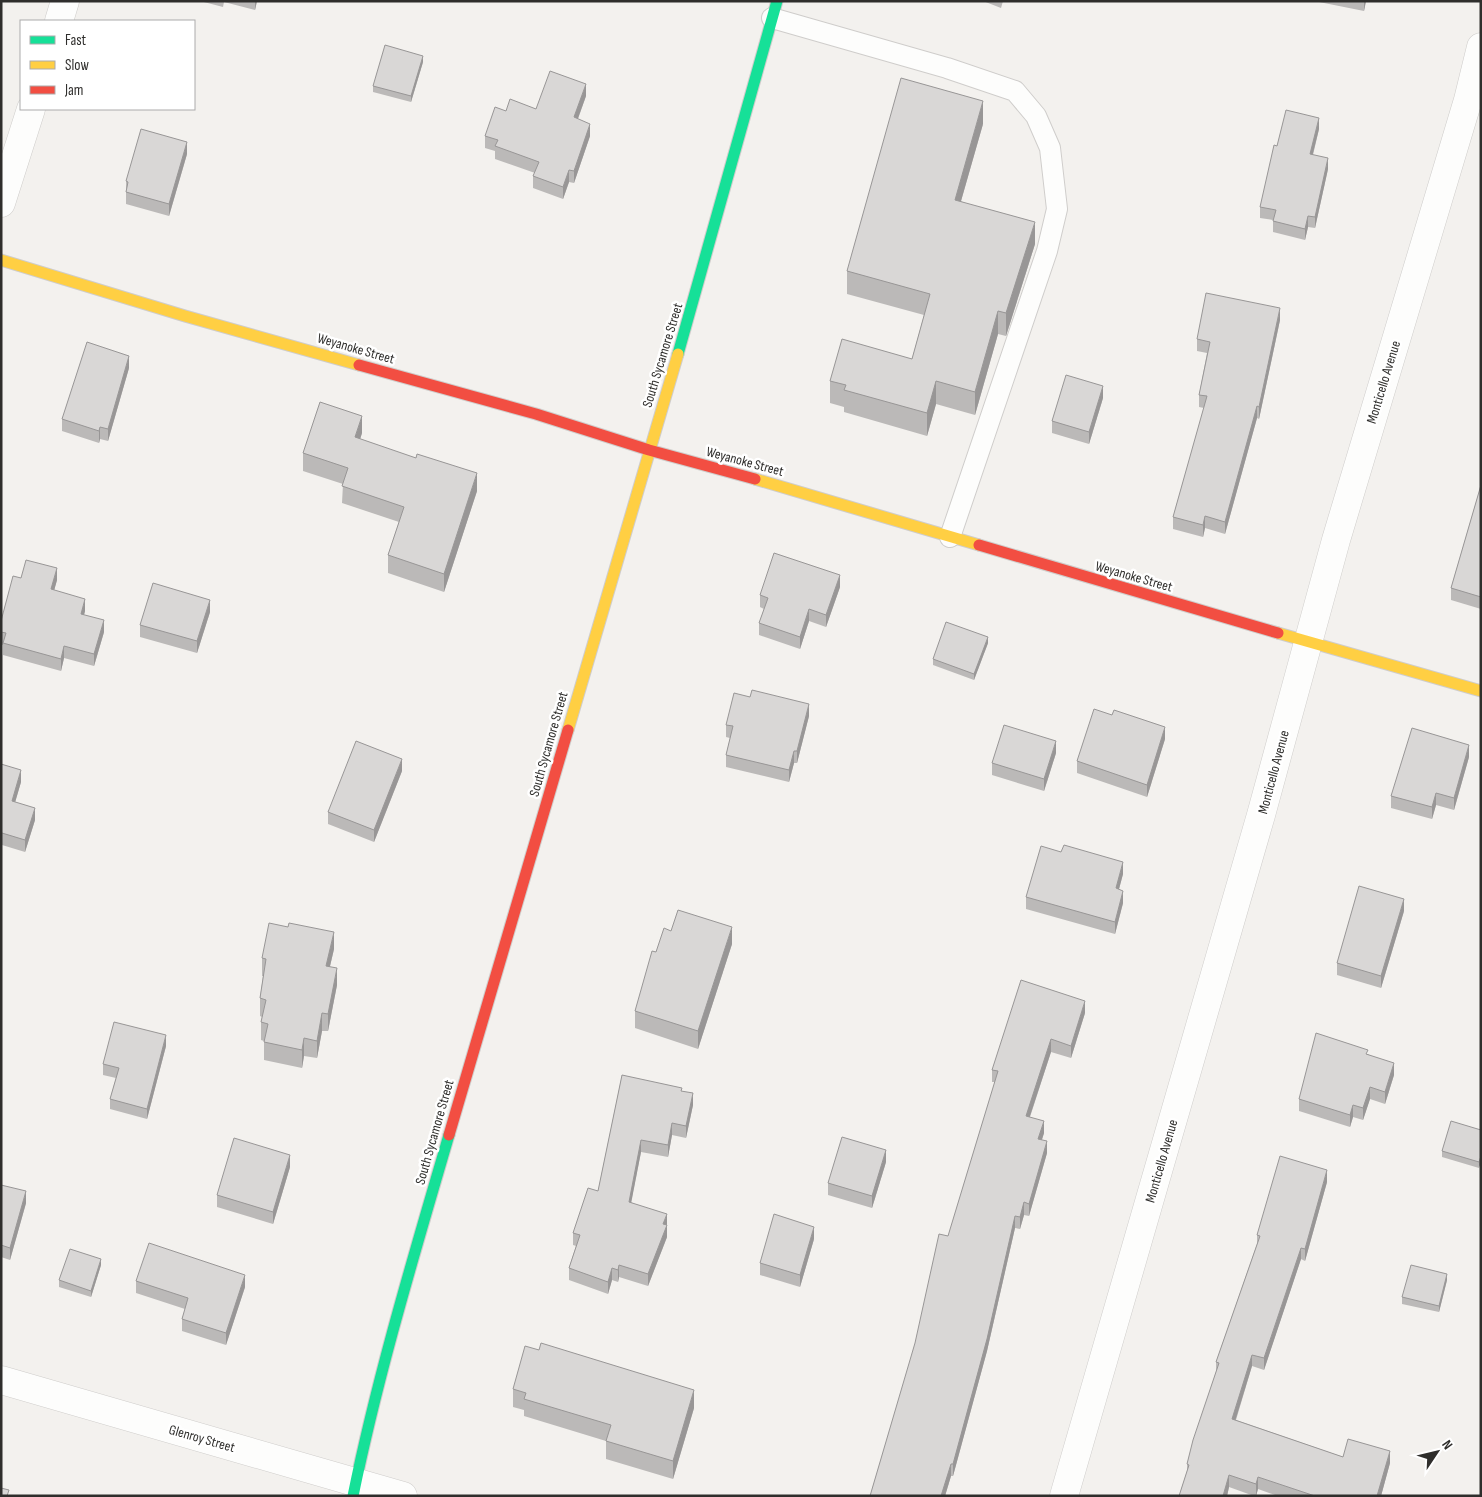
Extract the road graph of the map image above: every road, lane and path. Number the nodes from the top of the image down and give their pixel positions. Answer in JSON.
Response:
{"nodes":[{"id":1,"x":65,"y":1,"type":"edge"},
{"id":2,"x":774,"y":10,"type":"edge"},
{"id":3,"x":59,"y":20,"type":"edge"},
{"id":4,"x":1481,"y":47,"type":"edge"},
{"id":5,"x":31,"y":110,"type":"edge"},
{"id":6,"x":1,"y":203,"type":"edge"},
{"id":7,"x":1,"y":260,"type":"edge"},
{"id":8,"x":650,"y":450,"type":"junction"},
{"id":9,"x":950,"y":537,"type":"junction"},
{"id":10,"x":1308,"y":641,"type":"junction"},
{"id":11,"x":1481,"y":691,"type":"edge"},
{"id":12,"x":1,"y":1380,"type":"edge"},
{"id":13,"x":355,"y":1489,"type":"edge"},
{"id":14,"x":403,"y":1496,"type":"edge"},
{"id":15,"x":1064,"y":1496,"type":"edge"}],
"edges":[{"from":1,"to":3,"type":"street"},
{"from":2,"to":8,"type":"street","name":"South Sycamore Street"},
{"from":2,"to":9,"type":"lane"},
{"from":4,"to":10,"type":"street","name":"Monticello Avenue"},
{"from":5,"to":6,"type":"street"},
{"from":7,"to":8,"type":"street","name":"Weyanoke Street"},
{"from":8,"to":9,"type":"street","name":"Weyanoke Street"},
{"from":8,"to":13,"type":"street","name":"South Sycamore Street"},
{"from":9,"to":10,"type":"street","name":"Weyanoke Street"},
{"from":10,"to":11,"type":"street","name":"Weyanoke Street"},
{"from":10,"to":15,"type":"street","name":"Monticello Avenue"},
{"from":12,"to":13,"type":"street","name":"Glenroy Street"},
{"from":13,"to":14,"type":"street","name":"Glenroy Street"}]}
